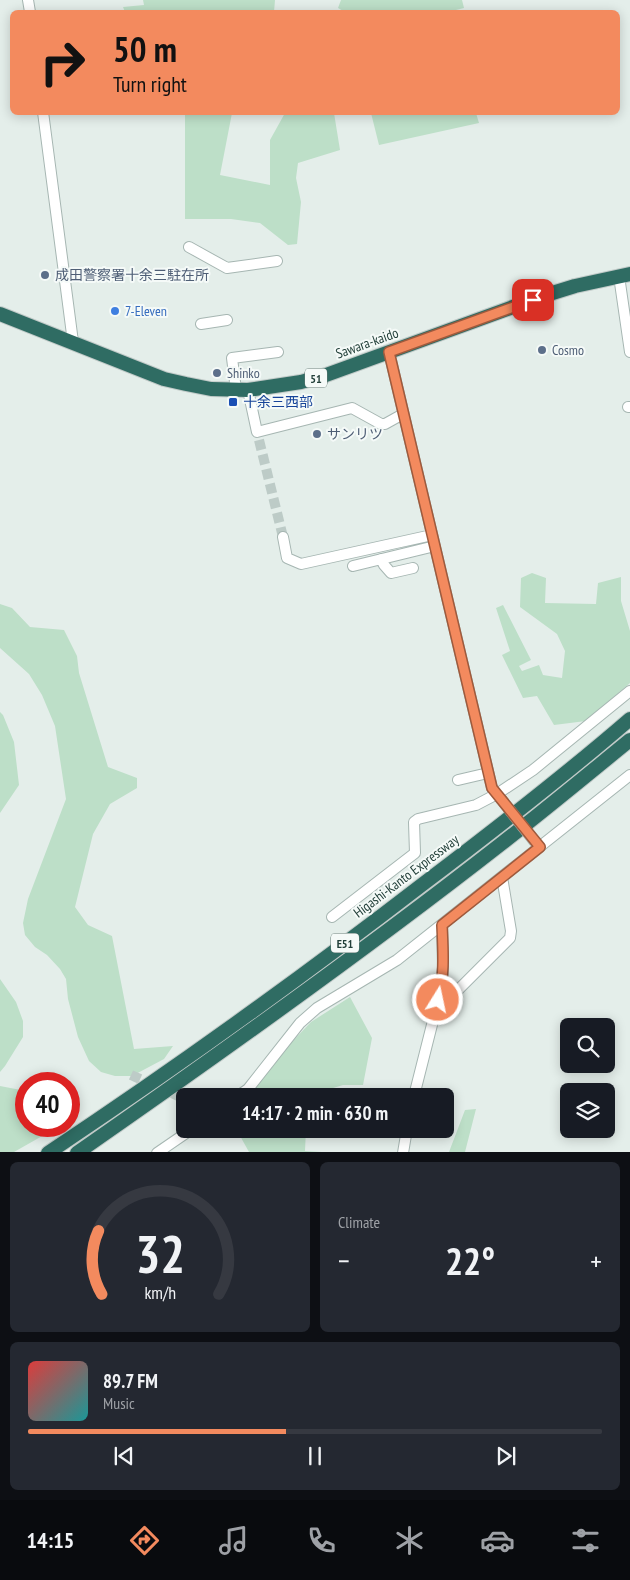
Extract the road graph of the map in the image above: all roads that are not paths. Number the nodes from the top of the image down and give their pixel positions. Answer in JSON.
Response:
{"nodes":[{"id":1,"x":43,"y":115,"type":"edge"},
{"id":2,"x":189,"y":246,"type":"dead end"},
{"id":3,"x":277,"y":261,"type":"dead end"},
{"id":4,"x":625,"y":275,"type":"edge"},
{"id":5,"x":0,"y":314,"type":"edge"},
{"id":6,"x":226,"y":320,"type":"dead end"},
{"id":7,"x":202,"y":324,"type":"dead end"},
{"id":8,"x":73,"y":342,"type":"junction"},
{"id":9,"x":278,"y":352,"type":"dead end"},
{"id":10,"x":389,"y":352,"type":"junction"},
{"id":11,"x":630,"y":352,"type":"edge"},
{"id":12,"x":242,"y":390,"type":"junction"},
{"id":13,"x":403,"y":414,"type":"junction"},
{"id":14,"x":432,"y":535,"type":"junction"},
{"id":15,"x":283,"y":537,"type":"tunnel mouth"},
{"id":16,"x":434,"y":546,"type":"junction"},
{"id":17,"x":381,"y":559,"type":"junction"},
{"id":18,"x":353,"y":566,"type":"dead end"},
{"id":19,"x":413,"y":568,"type":"dead end"},
{"id":20,"x":630,"y":690,"type":"edge"},
{"id":21,"x":630,"y":719,"type":"edge"},
{"id":22,"x":630,"y":740,"type":"edge"},
{"id":23,"x":488,"y":772,"type":"junction"},
{"id":24,"x":630,"y":775,"type":"edge"},
{"id":25,"x":458,"y":780,"type":"dead end"},
{"id":26,"x":499,"y":797,"type":"junction"},
{"id":27,"x":537,"y":844,"type":"junction"},
{"id":28,"x":502,"y":877,"type":"junction"},
{"id":29,"x":332,"y":917,"type":"dead end"},
{"id":30,"x":442,"y":925,"type":"junction"},
{"id":31,"x":435,"y":1013,"type":"junction"},
{"id":32,"x":249,"y":1088,"type":"edge"},
{"id":33,"x":416,"y":1088,"type":"edge"},
{"id":34,"x":178,"y":1138,"type":"edge"},
{"id":35,"x":405,"y":1138,"type":"edge"},
{"id":36,"x":48,"y":1152,"type":"edge"},
{"id":37,"x":77,"y":1152,"type":"edge"},
{"id":38,"x":157,"y":1152,"type":"edge"},
{"id":39,"x":403,"y":1152,"type":"edge"}],
"edges":[{"from":1,"to":8,"type":"street"},
{"from":2,"to":3,"type":"street"},
{"from":4,"to":10,"type":"highway","name":"Sawara-kaido","number":"51"},
{"from":4,"to":11,"type":"street"},
{"from":5,"to":8,"type":"highway","name":"Sawara-kaido","number":"51"},
{"from":6,"to":7,"type":"street"},
{"from":8,"to":12,"type":"highway","name":"Sawara-kaido","number":"51"},
{"from":9,"to":12,"type":"street"},
{"from":10,"to":12,"type":"highway","name":"Sawara-kaido","number":"51"},
{"from":10,"to":13,"type":"street"},
{"from":12,"to":13,"type":"street"},
{"from":13,"to":14,"type":"street"},
{"from":14,"to":15,"type":"street"},
{"from":14,"to":16,"type":"street"},
{"from":16,"to":17,"type":"street"},
{"from":16,"to":23,"type":"street"},
{"from":17,"to":18,"type":"street"},
{"from":17,"to":19,"type":"street"},
{"from":20,"to":26,"type":"street"},
{"from":21,"to":36,"type":"highway","name":"Higashi-Kanto Expressway","number":"E51"},
{"from":22,"to":37,"type":"highway","number":"E51"},
{"from":23,"to":25,"type":"street"},
{"from":23,"to":26,"type":"street"},
{"from":24,"to":27,"type":"street"},
{"from":26,"to":27,"type":"street","bridge":true},
{"from":26,"to":29,"type":"street"},
{"from":27,"to":28,"type":"street"},
{"from":28,"to":30,"type":"street"},
{"from":28,"to":31,"type":"street"},
{"from":30,"to":31,"type":"street"},
{"from":30,"to":32,"type":"street"},
{"from":31,"to":33,"type":"street"},
{"from":34,"to":38,"type":"street"},
{"from":35,"to":39,"type":"street"}]}
